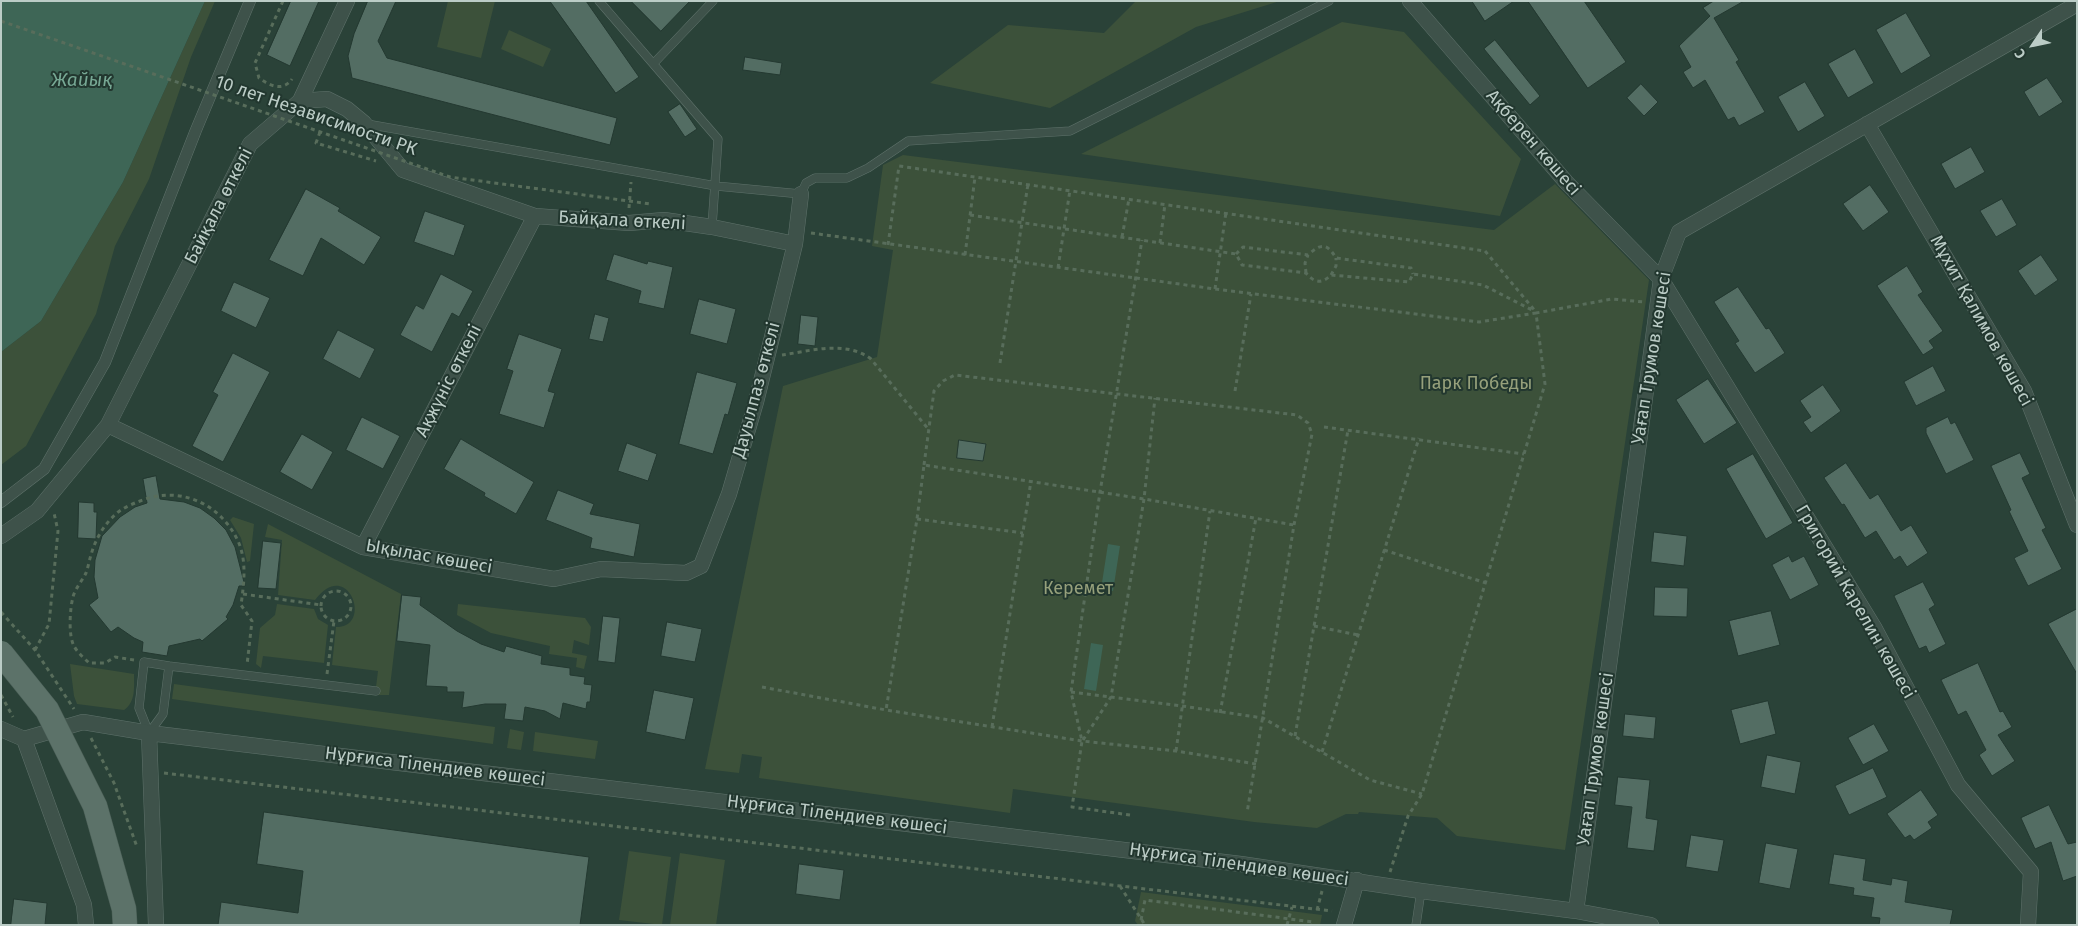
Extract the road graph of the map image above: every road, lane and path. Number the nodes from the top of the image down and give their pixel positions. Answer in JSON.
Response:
{"nodes":[{"id":1,"x":250,"y":1,"type":"edge"},
{"id":2,"x":283,"y":1,"type":"edge"},
{"id":3,"x":347,"y":1,"type":"edge"},
{"id":4,"x":599,"y":1,"type":"edge"},
{"id":5,"x":713,"y":1,"type":"edge"},
{"id":6,"x":1329,"y":1,"type":"edge"},
{"id":7,"x":1410,"y":1,"type":"edge"},
{"id":8,"x":2077,"y":4,"type":"edge"},
{"id":9,"x":1,"y":21,"type":"edge"},
{"id":10,"x":654,"y":63,"type":"junction"},
{"id":11,"x":295,"y":72,"type":"dead end"},
{"id":12,"x":300,"y":101,"type":"junction"},
{"id":13,"x":364,"y":123,"type":"junction"},
{"id":14,"x":1867,"y":124,"type":"junction"},
{"id":15,"x":320,"y":132,"type":"junction"},
{"id":16,"x":403,"y":170,"type":"junction"},
{"id":17,"x":633,"y":171,"type":"junction"},
{"id":18,"x":975,"y":176,"type":"junction"},
{"id":19,"x":1028,"y":184,"type":"junction"},
{"id":20,"x":716,"y":186,"type":"junction"},
{"id":21,"x":1070,"y":190,"type":"junction"},
{"id":22,"x":801,"y":194,"type":"junction"},
{"id":23,"x":1129,"y":199,"type":"junction"},
{"id":24,"x":1165,"y":204,"type":"junction"},
{"id":25,"x":1226,"y":212,"type":"junction"},
{"id":26,"x":970,"y":215,"type":"junction"},
{"id":27,"x":535,"y":216,"type":"junction"},
{"id":28,"x":1023,"y":223,"type":"junction"},
{"id":29,"x":712,"y":227,"type":"junction"},
{"id":30,"x":1064,"y":229,"type":"junction"},
{"id":31,"x":1122,"y":237,"type":"junction"},
{"id":32,"x":796,"y":238,"type":"junction"},
{"id":33,"x":1142,"y":240,"type":"junction"},
{"id":34,"x":1160,"y":242,"type":"junction"},
{"id":35,"x":888,"y":245,"type":"junction"},
{"id":36,"x":1220,"y":252,"type":"junction"},
{"id":37,"x":1236,"y":254,"type":"junction"},
{"id":38,"x":965,"y":255,"type":"junction"},
{"id":39,"x":1308,"y":255,"type":"junction"},
{"id":40,"x":1336,"y":258,"type":"junction"},
{"id":41,"x":1017,"y":262,"type":"junction"},
{"id":42,"x":1058,"y":268,"type":"junction"},
{"id":43,"x":1306,"y":273,"type":"junction"},
{"id":44,"x":1413,"y":274,"type":"junction"},
{"id":45,"x":1331,"y":275,"type":"junction"},
{"id":46,"x":1135,"y":278,"type":"junction"},
{"id":47,"x":1661,"y":279,"type":"junction"},
{"id":48,"x":1215,"y":289,"type":"junction"},
{"id":49,"x":1251,"y":294,"type":"junction"},
{"id":50,"x":1658,"y":303,"type":"junction"},
{"id":51,"x":1536,"y":313,"type":"junction"},
{"id":52,"x":767,"y":357,"type":"junction"},
{"id":53,"x":1000,"y":364,"type":"dead end"},
{"id":54,"x":1235,"y":391,"type":"dead end"},
{"id":55,"x":1117,"y":394,"type":"junction"},
{"id":56,"x":1155,"y":398,"type":"junction"},
{"id":57,"x":108,"y":425,"type":"junction"},
{"id":58,"x":1324,"y":427,"type":"dead end"},
{"id":59,"x":929,"y":430,"type":"junction"},
{"id":60,"x":1348,"y":430,"type":"junction"},
{"id":61,"x":1419,"y":438,"type":"junction"},
{"id":62,"x":1524,"y":454,"type":"junction"},
{"id":63,"x":924,"y":465,"type":"junction"},
{"id":64,"x":1031,"y":481,"type":"junction"},
{"id":65,"x":1100,"y":492,"type":"junction"},
{"id":66,"x":50,"y":495,"type":"junction"},
{"id":67,"x":1144,"y":499,"type":"junction"},
{"id":68,"x":1,"y":502,"type":"edge"},
{"id":69,"x":1210,"y":511,"type":"junction"},
{"id":70,"x":1256,"y":518,"type":"junction"},
{"id":71,"x":917,"y":519,"type":"junction"},
{"id":72,"x":1294,"y":525,"type":"junction"},
{"id":73,"x":2077,"y":525,"type":"edge"},
{"id":74,"x":1023,"y":533,"type":"junction"},
{"id":75,"x":1,"y":536,"type":"edge"},
{"id":76,"x":363,"y":547,"type":"junction"},
{"id":77,"x":1384,"y":550,"type":"junction"},
{"id":78,"x":686,"y":573,"type":"joint"},
{"id":79,"x":1486,"y":583,"type":"junction"},
{"id":80,"x":242,"y":594,"type":"junction"},
{"id":81,"x":321,"y":605,"type":"junction"},
{"id":82,"x":1,"y":612,"type":"edge"},
{"id":83,"x":334,"y":621,"type":"junction"},
{"id":84,"x":1314,"y":626,"type":"junction"},
{"id":85,"x":1358,"y":635,"type":"junction"},
{"id":86,"x":35,"y":650,"type":"junction"},
{"id":87,"x":1,"y":654,"type":"edge"},
{"id":88,"x":144,"y":662,"type":"junction"},
{"id":89,"x":169,"y":666,"type":"junction"},
{"id":90,"x":246,"y":675,"type":"junction"},
{"id":91,"x":326,"y":685,"type":"junction"},
{"id":92,"x":762,"y":687,"type":"dead end"},
{"id":93,"x":376,"y":691,"type":"dead end"},
{"id":94,"x":1071,"y":692,"type":"junction"},
{"id":95,"x":1111,"y":697,"type":"junction"},
{"id":96,"x":1182,"y":706,"type":"junction"},
{"id":97,"x":886,"y":710,"type":"junction"},
{"id":98,"x":1220,"y":713,"type":"junction"},
{"id":99,"x":1263,"y":718,"type":"junction"},
{"id":100,"x":83,"y":722,"type":"junction"},
{"id":101,"x":992,"y":727,"type":"junction"},
{"id":102,"x":1,"y":729,"type":"edge"},
{"id":103,"x":149,"y":733,"type":"junction"},
{"id":104,"x":1295,"y":736,"type":"junction"},
{"id":105,"x":24,"y":739,"type":"junction"},
{"id":106,"x":1082,"y":741,"type":"junction"},
{"id":107,"x":1176,"y":752,"type":"junction"},
{"id":108,"x":1322,"y":752,"type":"junction"},
{"id":109,"x":1256,"y":764,"type":"junction"},
{"id":110,"x":150,"y":771,"type":"junction"},
{"id":111,"x":1422,"y":794,"type":"junction"},
{"id":112,"x":1247,"y":814,"type":"dead end"},
{"id":113,"x":1130,"y":815,"type":"dead end"},
{"id":114,"x":154,"y":872,"type":"junction"},
{"id":115,"x":1358,"y":880,"type":"junction"},
{"id":116,"x":1386,"y":885,"type":"junction"},
{"id":117,"x":1120,"y":886,"type":"junction"},
{"id":118,"x":1421,"y":891,"type":"junction"},
{"id":119,"x":1292,"y":907,"type":"junction"},
{"id":120,"x":1576,"y":911,"type":"junction"},
{"id":121,"x":1289,"y":919,"type":"junction"},
{"id":122,"x":1346,"y":919,"type":"edge"},
{"id":123,"x":1141,"y":920,"type":"junction"},
{"id":124,"x":86,"y":925,"type":"edge"},
{"id":125,"x":125,"y":925,"type":"edge"},
{"id":126,"x":156,"y":925,"type":"edge"},
{"id":127,"x":1144,"y":925,"type":"edge"},
{"id":128,"x":1287,"y":925,"type":"edge"},
{"id":129,"x":1312,"y":925,"type":"edge"},
{"id":130,"x":1416,"y":925,"type":"edge"},
{"id":131,"x":1651,"y":925,"type":"edge"},
{"id":132,"x":2028,"y":925,"type":"edge"}],
"edges":[{"from":1,"to":68,"type":"street"},
{"from":2,"to":11,"type":"path"},
{"from":3,"to":12,"type":"street"},
{"from":4,"to":10,"type":"lane"},
{"from":5,"to":10,"type":"lane"},
{"from":6,"to":22,"type":"lane"},
{"from":7,"to":47,"type":"street","name":"Ақберен көшесі"},
{"from":8,"to":14,"type":"street","name":"Уағап Трумов көшесі"},
{"from":9,"to":15,"type":"path","name":"10 лет Независимости РК","bridge":true},
{"from":10,"to":20,"type":"lane"},
{"from":12,"to":13,"type":"street"},
{"from":12,"to":57,"type":"street","name":"Байқала өткелі"},
{"from":13,"to":16,"type":"street"},
{"from":13,"to":17,"type":"lane"},
{"from":14,"to":47,"type":"street","name":"Уағап Трумов көшесі"},
{"from":14,"to":73,"type":"street","name":"Мұхит Қалимов көшесі"},
{"from":15,"to":16,"type":"path"},
{"from":15,"to":17,"type":"path","name":"10 лет Независимости РК","bridge":true},
{"from":16,"to":27,"type":"street","name":"Байқала өткелі"},
{"from":17,"to":20,"type":"lane"},
{"from":18,"to":19,"type":"path"},
{"from":18,"to":26,"type":"path"},
{"from":18,"to":35,"type":"path"},
{"from":19,"to":21,"type":"path"},
{"from":19,"to":28,"type":"path"},
{"from":20,"to":22,"type":"lane"},
{"from":20,"to":29,"type":"lane"},
{"from":21,"to":23,"type":"path"},
{"from":21,"to":30,"type":"path"},
{"from":22,"to":32,"type":"street","name":"Дауылпаз өткелі"},
{"from":23,"to":24,"type":"path"},
{"from":23,"to":31,"type":"path"},
{"from":24,"to":25,"type":"path"},
{"from":24,"to":34,"type":"path"},
{"from":25,"to":36,"type":"path"},
{"from":25,"to":51,"type":"path"},
{"from":26,"to":28,"type":"path"},
{"from":26,"to":38,"type":"path"},
{"from":27,"to":29,"type":"street","name":"Байқала өткелі"},
{"from":27,"to":76,"type":"street","name":"Ақжүніс өткелі"},
{"from":28,"to":30,"type":"path"},
{"from":28,"to":41,"type":"path"},
{"from":29,"to":32,"type":"street","name":"Байқала өткелі"},
{"from":30,"to":31,"type":"path"},
{"from":30,"to":42,"type":"path"},
{"from":31,"to":33,"type":"path"},
{"from":32,"to":35,"type":"path"},
{"from":32,"to":52,"type":"street","name":"Дауылпаз өткелі"},
{"from":33,"to":34,"type":"path"},
{"from":33,"to":46,"type":"path"},
{"from":34,"to":36,"type":"path"},
{"from":35,"to":38,"type":"path"},
{"from":36,"to":37,"type":"path"},
{"from":36,"to":48,"type":"path"},
{"from":37,"to":39,"type":"path"},
{"from":37,"to":43,"type":"path"},
{"from":38,"to":41,"type":"path"},
{"from":39,"to":40,"type":"path"},
{"from":39,"to":43,"type":"path"},
{"from":40,"to":44,"type":"path"},
{"from":40,"to":45,"type":"path"},
{"from":41,"to":42,"type":"path"},
{"from":41,"to":53,"type":"path"},
{"from":42,"to":46,"type":"path"},
{"from":43,"to":45,"type":"path"},
{"from":44,"to":45,"type":"path"},
{"from":44,"to":51,"type":"path"},
{"from":46,"to":48,"type":"path"},
{"from":46,"to":55,"type":"path"},
{"from":47,"to":50,"type":"street","name":"Уағап Трумов көшесі"},
{"from":47,"to":132,"type":"street","name":"Григорий Карелин көшесі"},
{"from":48,"to":49,"type":"path"},
{"from":49,"to":51,"type":"path"},
{"from":49,"to":54,"type":"path"},
{"from":50,"to":51,"type":"path"},
{"from":50,"to":120,"type":"street","name":"Уағап Трумов көшесі"},
{"from":51,"to":62,"type":"path"},
{"from":52,"to":59,"type":"path"},
{"from":52,"to":78,"type":"street","name":"Дауылпаз өткелі"},
{"from":55,"to":56,"type":"path"},
{"from":55,"to":59,"type":"path"},
{"from":55,"to":65,"type":"path"},
{"from":56,"to":67,"type":"path"},
{"from":56,"to":72,"type":"path"},
{"from":57,"to":66,"type":"street","name":"Байқала өткелі"},
{"from":57,"to":76,"type":"street","name":"Ықылас көшесі"},
{"from":58,"to":60,"type":"path"},
{"from":59,"to":63,"type":"path"},
{"from":60,"to":61,"type":"path"},
{"from":60,"to":84,"type":"path"},
{"from":61,"to":62,"type":"path"},
{"from":61,"to":77,"type":"path"},
{"from":62,"to":79,"type":"path"},
{"from":63,"to":64,"type":"path"},
{"from":63,"to":71,"type":"path"},
{"from":64,"to":65,"type":"path"},
{"from":64,"to":74,"type":"path"},
{"from":65,"to":67,"type":"path"},
{"from":65,"to":94,"type":"path"},
{"from":66,"to":75,"type":"street","name":"Байқала өткелі"},
{"from":66,"to":86,"type":"path"},
{"from":67,"to":69,"type":"path"},
{"from":67,"to":95,"type":"path"},
{"from":69,"to":70,"type":"path"},
{"from":69,"to":96,"type":"path"},
{"from":70,"to":72,"type":"path"},
{"from":70,"to":98,"type":"path"},
{"from":71,"to":74,"type":"path"},
{"from":71,"to":97,"type":"path"},
{"from":72,"to":99,"type":"path"},
{"from":74,"to":101,"type":"path"},
{"from":76,"to":78,"type":"street","name":"Ықылас көшесі"},
{"from":77,"to":79,"type":"path"},
{"from":77,"to":85,"type":"path"},
{"from":79,"to":111,"type":"path"},
{"from":80,"to":81,"type":"path"},
{"from":80,"to":88,"type":"path"},
{"from":80,"to":90,"type":"path"},
{"from":81,"to":83,"type":"path"},
{"from":81,"to":83,"type":"path"},
{"from":82,"to":86,"type":"path"},
{"from":83,"to":91,"type":"path"},
{"from":84,"to":85,"type":"path"},
{"from":84,"to":104,"type":"path"},
{"from":85,"to":108,"type":"path"},
{"from":86,"to":100,"type":"path"},
{"from":87,"to":125,"type":"main road","bridge":true},
{"from":88,"to":89,"type":"lane"},
{"from":88,"to":103,"type":"lane"},
{"from":89,"to":90,"type":"lane"},
{"from":89,"to":103,"type":"lane"},
{"from":90,"to":91,"type":"lane"},
{"from":91,"to":93,"type":"lane"},
{"from":92,"to":97,"type":"path"},
{"from":94,"to":95,"type":"path"},
{"from":94,"to":106,"type":"path"},
{"from":95,"to":96,"type":"path"},
{"from":95,"to":106,"type":"path"},
{"from":96,"to":98,"type":"path"},
{"from":96,"to":107,"type":"path"},
{"from":97,"to":101,"type":"path"},
{"from":98,"to":99,"type":"path"},
{"from":99,"to":104,"type":"path"},
{"from":99,"to":109,"type":"path"},
{"from":100,"to":103,"type":"street","name":"Нұрғиса Тілендиев көшесі"},
{"from":100,"to":105,"type":"street","name":"Нұрғиса Тілендиев көшесі"},
{"from":100,"to":114,"type":"path"},
{"from":101,"to":106,"type":"path"},
{"from":102,"to":105,"type":"street"},
{"from":103,"to":110,"type":"street"},
{"from":103,"to":115,"type":"street","name":"Нұрғиса Тілендиев көшесі"},
{"from":104,"to":108,"type":"path"},
{"from":105,"to":124,"type":"street"},
{"from":106,"to":107,"type":"path"},
{"from":106,"to":113,"type":"path"},
{"from":107,"to":109,"type":"path"},
{"from":108,"to":111,"type":"path"},
{"from":109,"to":112,"type":"path"},
{"from":110,"to":114,"type":"street"},
{"from":110,"to":117,"type":"path"},
{"from":111,"to":116,"type":"path"},
{"from":114,"to":126,"type":"street"},
{"from":115,"to":116,"type":"street","name":"Нұрғиса Тілендиев көшесі"},
{"from":115,"to":122,"type":"street"},
{"from":116,"to":118,"type":"street","name":"Нұрғиса Тілендиев көшесі"},
{"from":117,"to":119,"type":"path"},
{"from":117,"to":123,"type":"path"},
{"from":118,"to":120,"type":"street","name":"Нұрғиса Тілендиев көшесі"},
{"from":118,"to":130,"type":"lane"},
{"from":119,"to":121,"type":"path"},
{"from":119,"to":122,"type":"path"},
{"from":120,"to":131,"type":"street","name":"Нұрғиса Тілендиев көшесі"},
{"from":121,"to":123,"type":"path"},
{"from":121,"to":128,"type":"path"},
{"from":121,"to":129,"type":"path"},
{"from":123,"to":127,"type":"path"}]}
